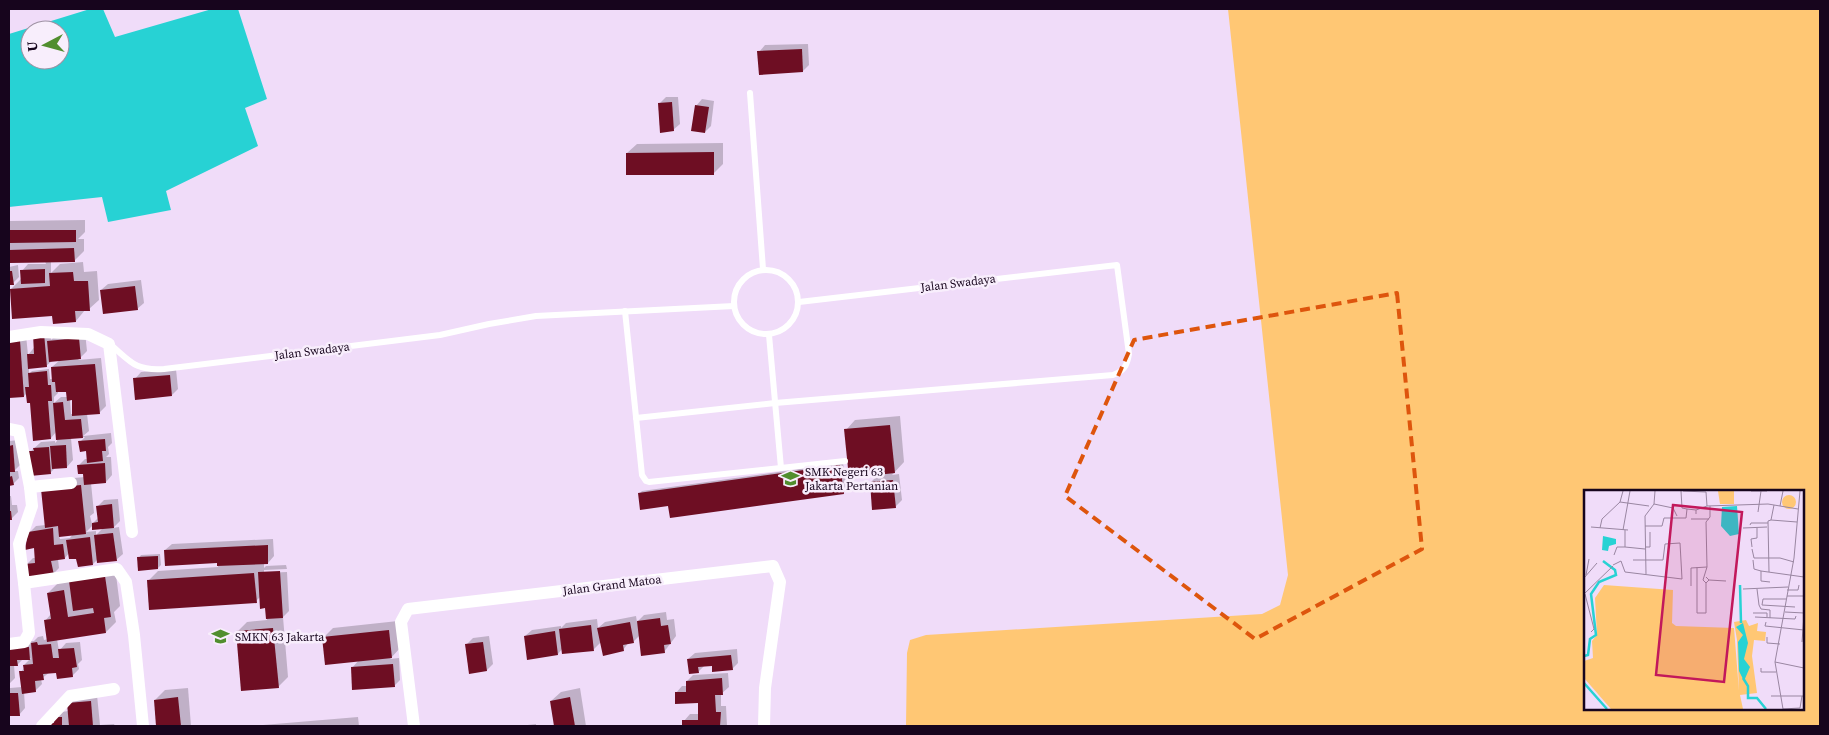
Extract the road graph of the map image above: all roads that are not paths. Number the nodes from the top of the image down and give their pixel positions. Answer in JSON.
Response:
{"nodes":[{"id":1,"x":750,"y":93,"type":"dead end"},
{"id":2,"x":763,"y":269,"type":"junction"},
{"id":3,"x":799,"y":302,"type":"junction"},
{"id":4,"x":734,"y":306,"type":"junction"},
{"id":5,"x":625,"y":311,"type":"junction"},
{"id":6,"x":769,"y":335,"type":"junction"},
{"id":7,"x":9,"y":337,"type":"edge"},
{"id":8,"x":109,"y":344,"type":"junction"},
{"id":9,"x":775,"y":403,"type":"junction"},
{"id":10,"x":636,"y":418,"type":"junction"},
{"id":11,"x":9,"y":429,"type":"edge"},
{"id":12,"x":844,"y":461,"type":"dead end"},
{"id":13,"x":781,"y":468,"type":"junction"},
{"id":14,"x":70,"y":483,"type":"dead end"},
{"id":15,"x":30,"y":487,"type":"junction"},
{"id":16,"x":132,"y":532,"type":"dead end"},
{"id":17,"x":24,"y":583,"type":"junction"},
{"id":18,"x":9,"y":644,"type":"edge"},
{"id":19,"x":114,"y":689,"type":"dead end"},
{"id":20,"x":42,"y":726,"type":"edge"},
{"id":21,"x":143,"y":726,"type":"edge"},
{"id":22,"x":414,"y":726,"type":"edge"},
{"id":23,"x":764,"y":726,"type":"edge"}],
"edges":[{"from":1,"to":2,"type":"lane"},
{"from":2,"to":3,"type":"lane"},
{"from":2,"to":4,"type":"lane"},
{"from":3,"to":6,"type":"lane"},
{"from":3,"to":9,"type":"lane","name":"Jalan Swadaya"},
{"from":4,"to":5,"type":"lane","name":"Jalan Swadaya"},
{"from":4,"to":6,"type":"lane"},
{"from":5,"to":8,"type":"lane","name":"Jalan Swadaya"},
{"from":5,"to":10,"type":"lane"},
{"from":6,"to":9,"type":"lane"},
{"from":7,"to":8,"type":"street","name":"Jalan Swadaya"},
{"from":8,"to":16,"type":"street"},
{"from":9,"to":10,"type":"lane"},
{"from":9,"to":13,"type":"lane"},
{"from":10,"to":13,"type":"lane"},
{"from":11,"to":15,"type":"street"},
{"from":12,"to":13,"type":"lane"},
{"from":14,"to":15,"type":"street"},
{"from":15,"to":17,"type":"street"},
{"from":17,"to":18,"type":"street"},
{"from":17,"to":21,"type":"street"},
{"from":19,"to":20,"type":"street"},
{"from":22,"to":23,"type":"street","name":"Jalan Grand Matoa"}]}
